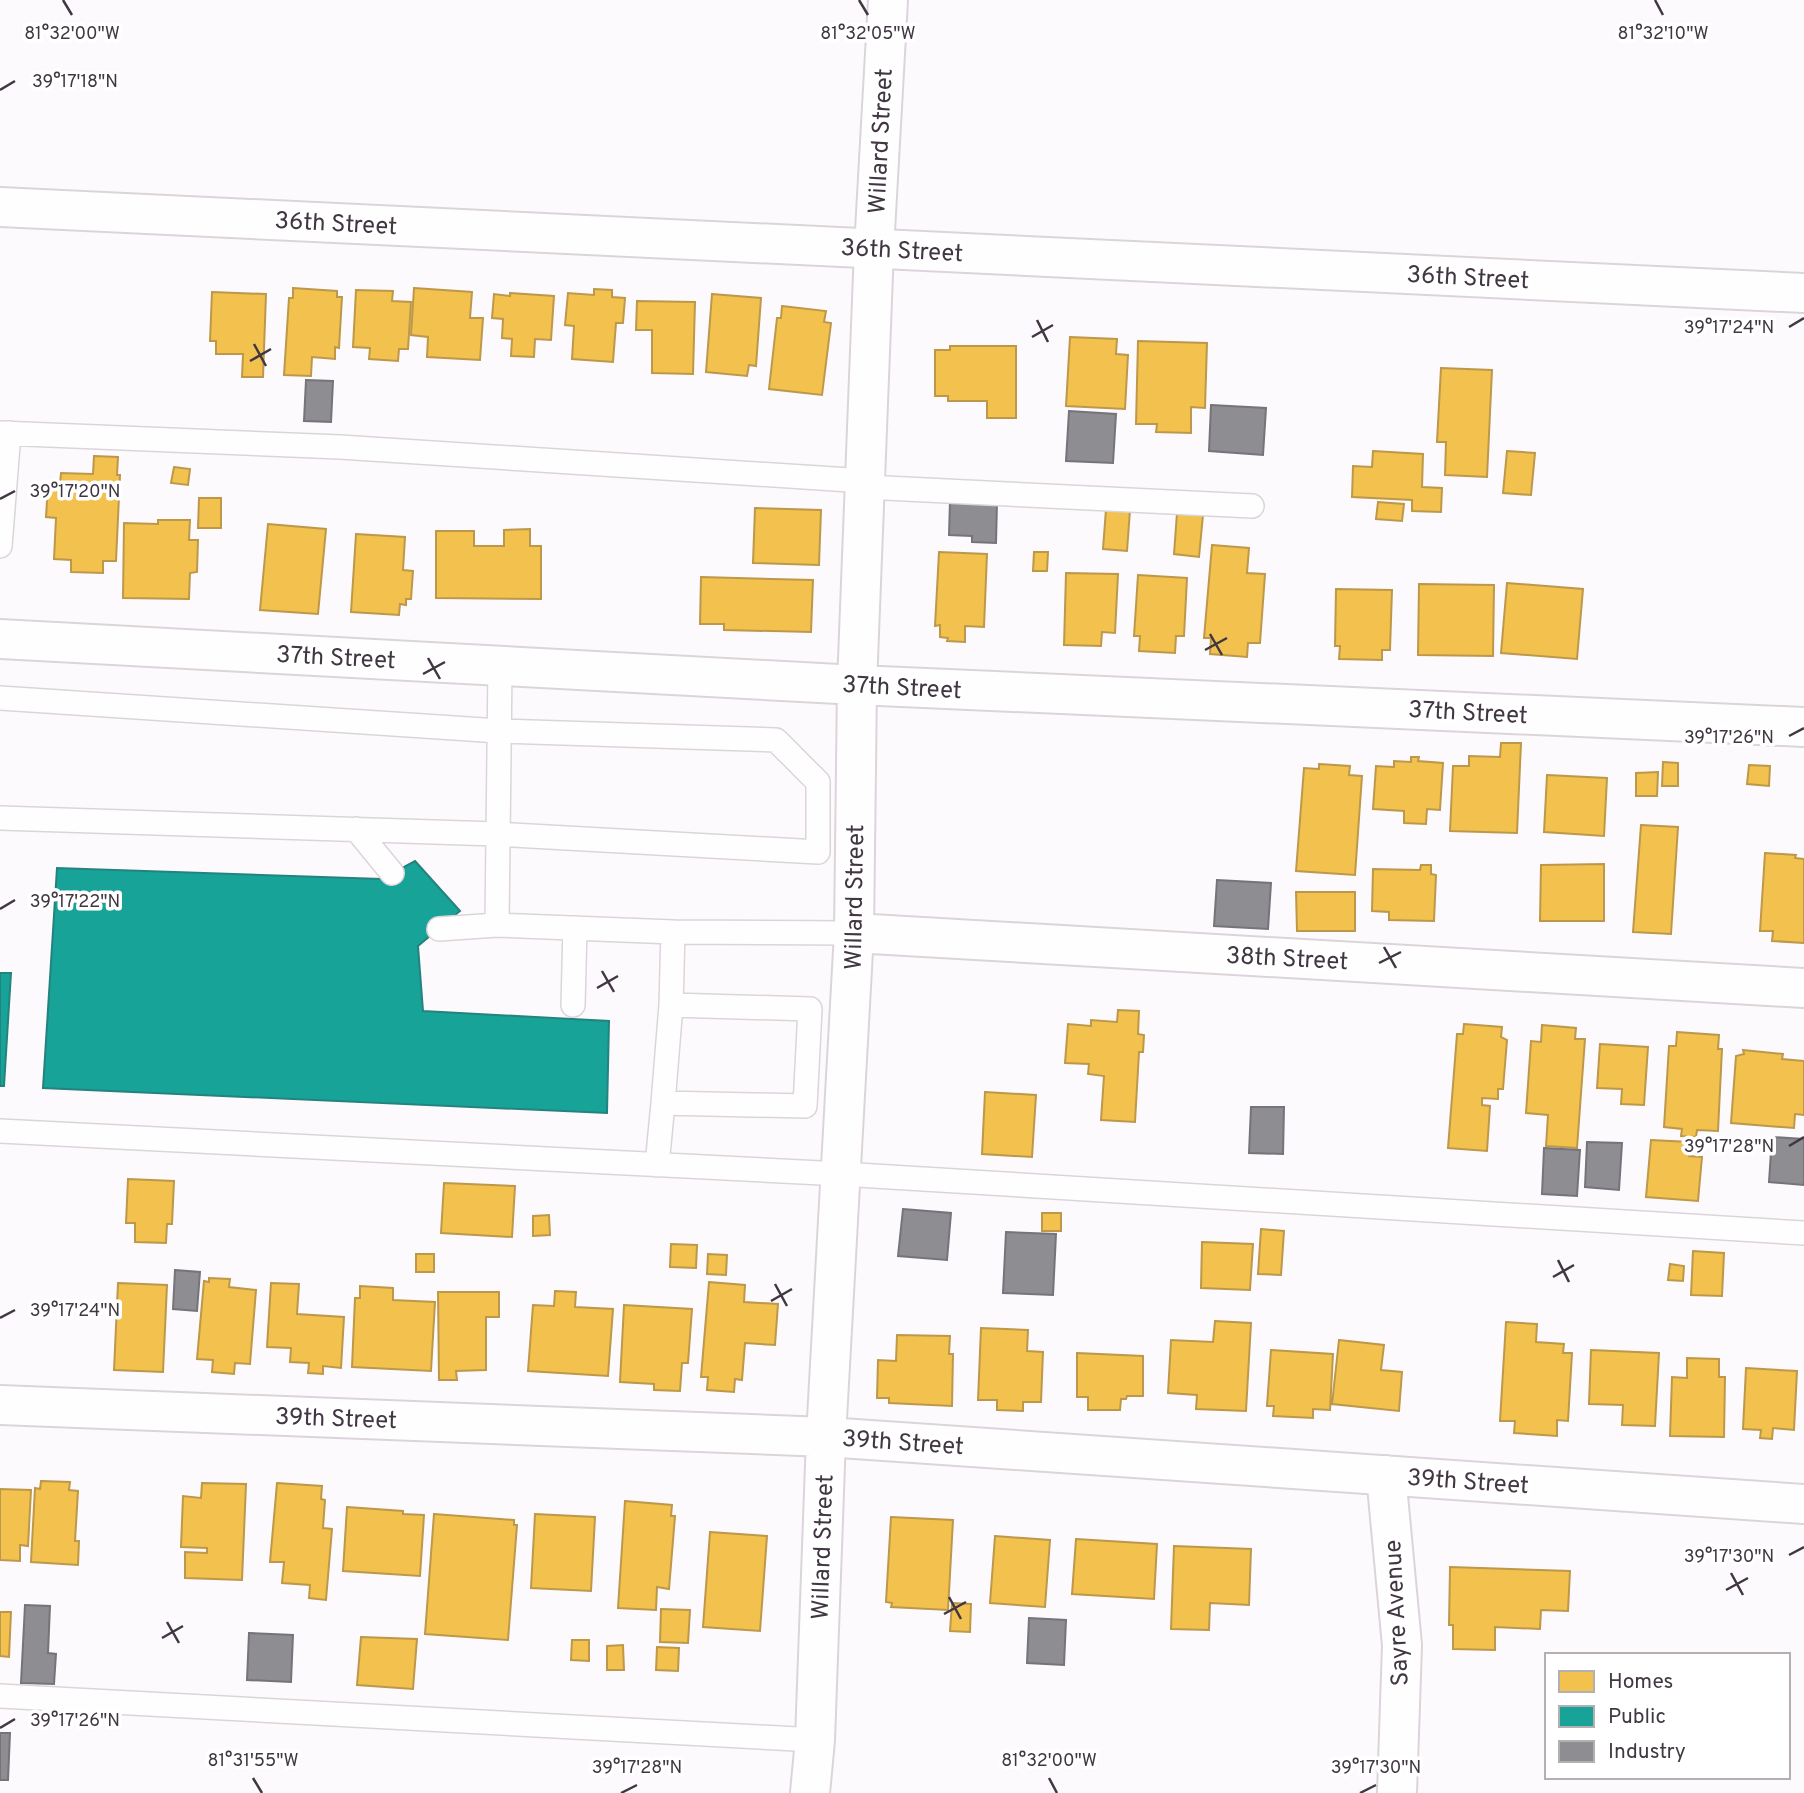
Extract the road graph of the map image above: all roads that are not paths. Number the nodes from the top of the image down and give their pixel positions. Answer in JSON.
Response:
{"nodes":[{"id":1,"x":888,"y":0,"type":"edge"},
{"id":2,"x":0,"y":207,"type":"edge"},
{"id":3,"x":874,"y":248,"type":"junction"},
{"id":4,"x":1804,"y":293,"type":"edge"},
{"id":5,"x":5,"y":433,"type":"edge"},
{"id":6,"x":865,"y":484,"type":"junction"},
{"id":7,"x":1252,"y":506,"type":"dead end"},
{"id":8,"x":0,"y":546,"type":"edge"},
{"id":9,"x":0,"y":639,"type":"edge"},
{"id":10,"x":500,"y":666,"type":"junction"},
{"id":11,"x":857,"y":685,"type":"junction"},
{"id":12,"x":0,"y":698,"type":"edge"},
{"id":13,"x":1804,"y":727,"type":"edge"},
{"id":14,"x":499,"y":731,"type":"junction"},
{"id":15,"x":0,"y":818,"type":"edge"},
{"id":16,"x":356,"y":829,"type":"junction"},
{"id":17,"x":496,"y":834,"type":"junction"},
{"id":18,"x":392,"y":873,"type":"dead end"},
{"id":19,"x":496,"y":925,"type":"junction"},
{"id":20,"x":575,"y":928,"type":"junction"},
{"id":21,"x":439,"y":929,"type":"dead end"},
{"id":22,"x":673,"y":932,"type":"junction"},
{"id":23,"x":854,"y":933,"type":"junction"},
{"id":24,"x":1804,"y":988,"type":"edge"},
{"id":25,"x":573,"y":1005,"type":"dead end"},
{"id":26,"x":671,"y":1005,"type":"junction"},
{"id":27,"x":663,"y":1103,"type":"junction"},
{"id":28,"x":0,"y":1131,"type":"edge"},
{"id":29,"x":657,"y":1164,"type":"junction"},
{"id":30,"x":841,"y":1174,"type":"junction"},
{"id":31,"x":1804,"y":1233,"type":"edge"},
{"id":32,"x":0,"y":1405,"type":"edge"},
{"id":33,"x":827,"y":1437,"type":"junction"},
{"id":34,"x":1386,"y":1475,"type":"junction"},
{"id":35,"x":1804,"y":1504,"type":"edge"},
{"id":36,"x":0,"y":1696,"type":"edge"},
{"id":37,"x":814,"y":1740,"type":"junction"},
{"id":38,"x":810,"y":1793,"type":"edge"},
{"id":39,"x":1397,"y":1793,"type":"edge"}],
"edges":[{"from":1,"to":3,"type":"street","name":"Willard Street"},
{"from":2,"to":3,"type":"street","name":"36th Street"},
{"from":3,"to":4,"type":"street","name":"36th Street"},
{"from":3,"to":6,"type":"street","name":"Willard Street"},
{"from":5,"to":6,"type":"lane"},
{"from":5,"to":8,"type":"lane"},
{"from":6,"to":7,"type":"lane"},
{"from":6,"to":11,"type":"street","name":"Willard Street"},
{"from":9,"to":10,"type":"street","name":"37th Street"},
{"from":10,"to":11,"type":"street","name":"37th Street"},
{"from":10,"to":14,"type":"lane"},
{"from":11,"to":13,"type":"street","name":"37th Street"},
{"from":11,"to":23,"type":"street","name":"Willard Street"},
{"from":12,"to":14,"type":"lane"},
{"from":14,"to":17,"type":"lane"},
{"from":14,"to":17,"type":"lane"},
{"from":15,"to":16,"type":"lane"},
{"from":16,"to":17,"type":"lane"},
{"from":16,"to":18,"type":"lane"},
{"from":17,"to":19,"type":"lane"},
{"from":19,"to":20,"type":"lane"},
{"from":19,"to":21,"type":"lane"},
{"from":20,"to":22,"type":"lane"},
{"from":20,"to":25,"type":"lane"},
{"from":22,"to":23,"type":"lane"},
{"from":22,"to":26,"type":"lane"},
{"from":23,"to":24,"type":"street","name":"38th Street"},
{"from":23,"to":30,"type":"street","name":"Willard Street"},
{"from":26,"to":27,"type":"lane"},
{"from":26,"to":27,"type":"lane"},
{"from":27,"to":29,"type":"lane"},
{"from":28,"to":29,"type":"lane"},
{"from":29,"to":30,"type":"lane"},
{"from":30,"to":31,"type":"lane"},
{"from":30,"to":33,"type":"street","name":"Willard Street"},
{"from":32,"to":33,"type":"street","name":"39th Street"},
{"from":33,"to":34,"type":"street","name":"39th Street"},
{"from":33,"to":37,"type":"street","name":"Willard Street"},
{"from":34,"to":35,"type":"street","name":"39th Street"},
{"from":34,"to":39,"type":"street","name":"Sayre Avenue"},
{"from":36,"to":37,"type":"lane"},
{"from":37,"to":38,"type":"street","name":"Willard Street"}]}
